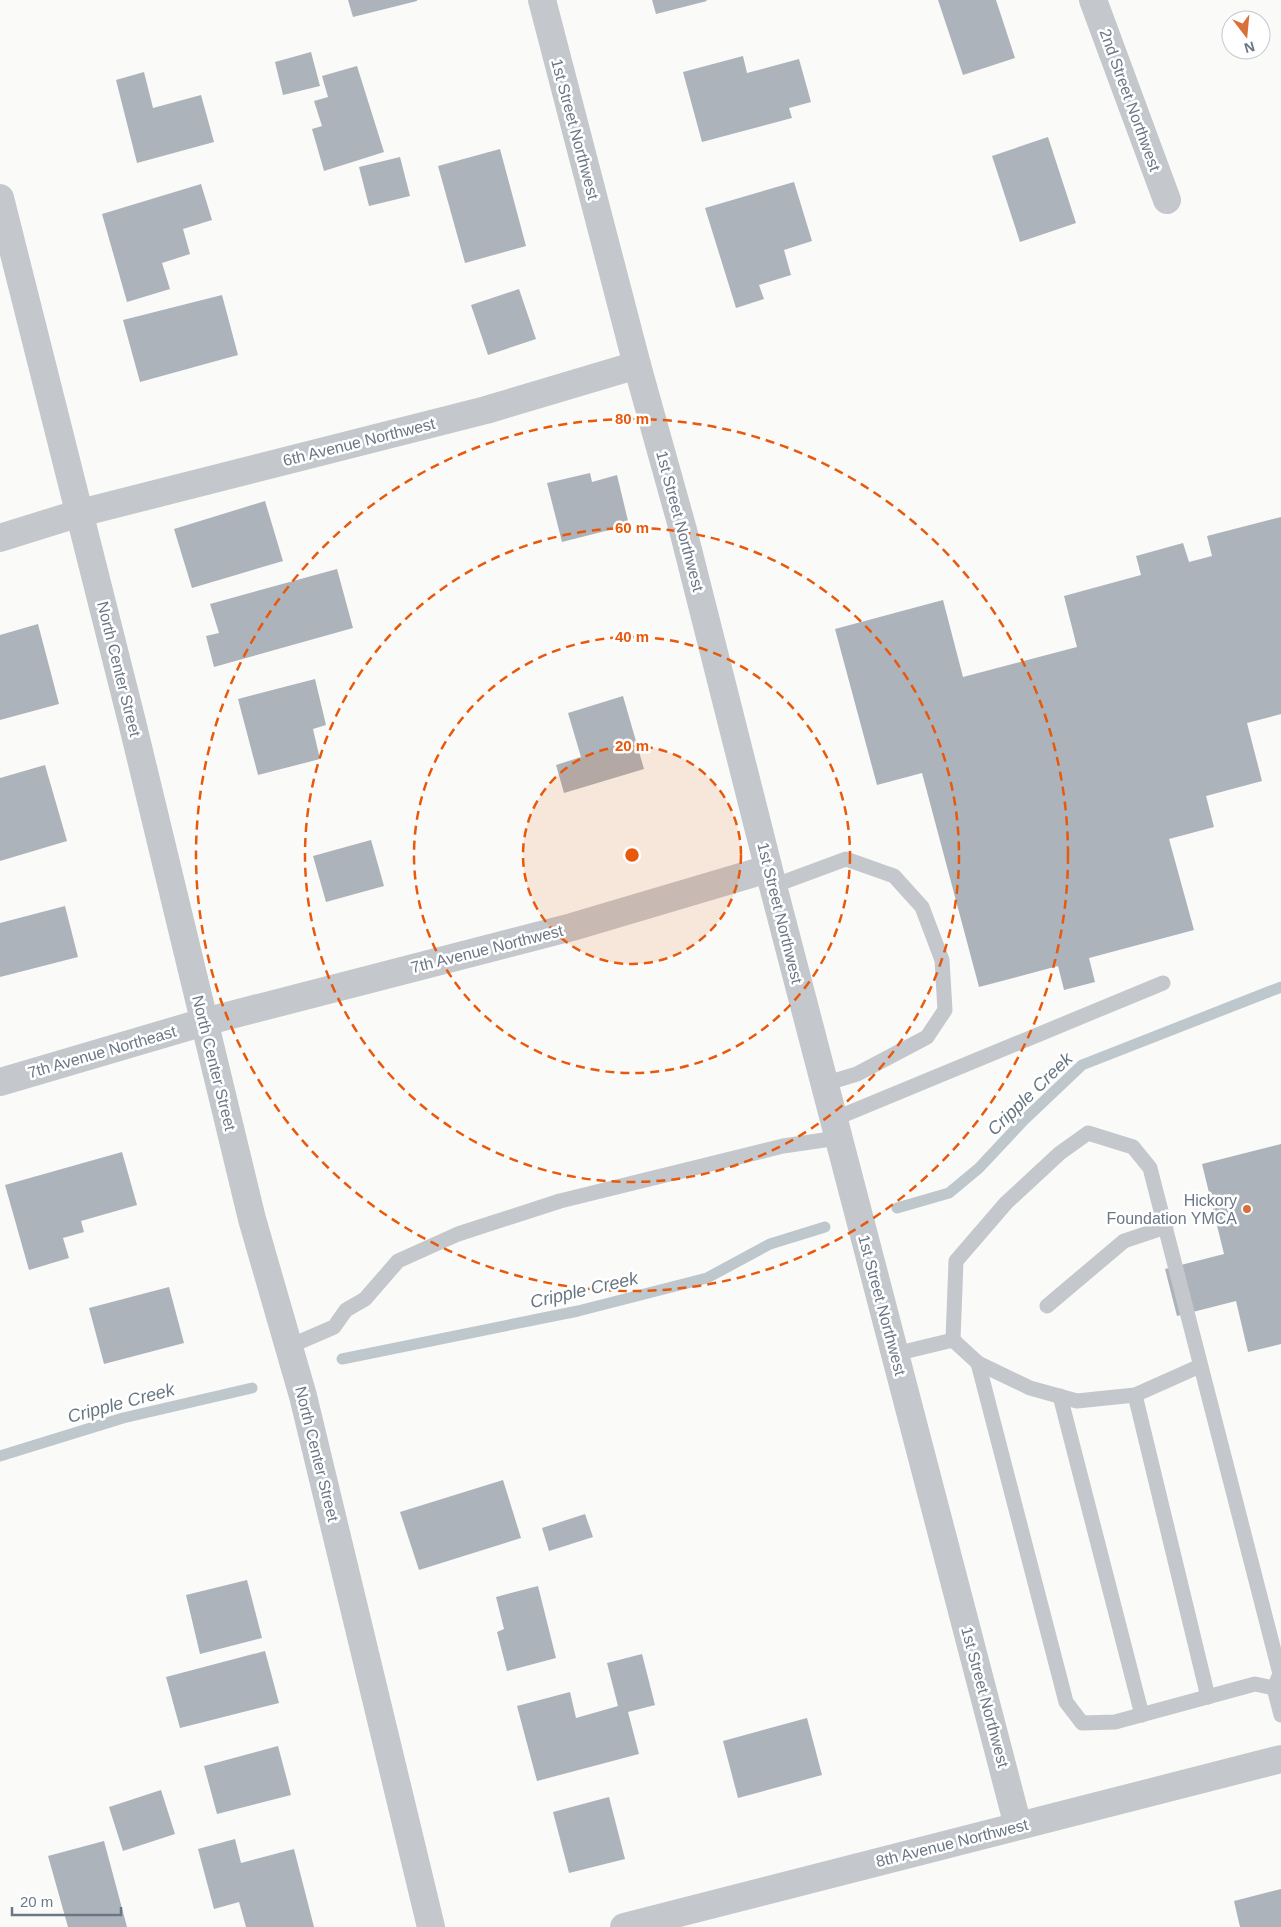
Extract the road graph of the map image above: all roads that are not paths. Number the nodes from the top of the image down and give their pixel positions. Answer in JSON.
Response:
{"nodes":[{"id":1,"x":542,"y":0,"type":"edge"},
{"id":2,"x":1093,"y":0,"type":"edge"},
{"id":3,"x":0,"y":198,"type":"edge"},
{"id":4,"x":1167,"y":200,"type":"dead end"},
{"id":5,"x":637,"y":365,"type":"junction"},
{"id":6,"x":80,"y":514,"type":"junction"},
{"id":7,"x":0,"y":538,"type":"edge"},
{"id":8,"x":770,"y":877,"type":"junction"},
{"id":9,"x":1163,"y":983,"type":"dead end"},
{"id":10,"x":204,"y":1022,"type":"junction"},
{"id":11,"x":0,"y":1082,"type":"edge"},
{"id":12,"x":824,"y":1084,"type":"junction"},
{"id":13,"x":836,"y":1128,"type":"junction"},
{"id":14,"x":1166,"y":1227,"type":"junction"},
{"id":15,"x":1047,"y":1306,"type":"dead end"},
{"id":16,"x":953,"y":1340,"type":"junction"},
{"id":17,"x":290,"y":1346,"type":"junction"},
{"id":18,"x":895,"y":1354,"type":"junction"},
{"id":19,"x":978,"y":1363,"type":"junction"},
{"id":20,"x":1200,"y":1366,"type":"junction"},
{"id":21,"x":1135,"y":1395,"type":"junction"},
{"id":22,"x":1060,"y":1396,"type":"junction"},
{"id":23,"x":1274,"y":1688,"type":"junction"},
{"id":24,"x":1208,"y":1697,"type":"junction"},
{"id":25,"x":1142,"y":1715,"type":"junction"},
{"id":26,"x":1281,"y":1715,"type":"edge"},
{"id":27,"x":1281,"y":1760,"type":"edge"},
{"id":28,"x":1018,"y":1826,"type":"junction"},
{"id":29,"x":431,"y":1927,"type":"edge"},
{"id":30,"x":624,"y":1927,"type":"edge"}],
"edges":[{"from":1,"to":5,"type":"street","name":"1st Street Northwest"},
{"from":2,"to":4,"type":"street","name":"2nd Street Northwest"},
{"from":3,"to":6,"type":"street","name":"North Center Street"},
{"from":5,"to":6,"type":"street","name":"6th Avenue Northwest"},
{"from":5,"to":8,"type":"street","name":"1st Street Northwest"},
{"from":6,"to":7,"type":"street","name":"6th Avenue Northwest"},
{"from":6,"to":10,"type":"street","name":"North Center Street"},
{"from":8,"to":10,"type":"street","name":"7th Avenue Northwest"},
{"from":8,"to":12,"type":"street","name":"1st Street Northwest"},
{"from":8,"to":12,"type":"lane"},
{"from":9,"to":13,"type":"lane"},
{"from":10,"to":11,"type":"street","name":"7th Avenue Northeast"},
{"from":10,"to":17,"type":"street","name":"North Center Street"},
{"from":12,"to":13,"type":"street","name":"1st Street Northwest"},
{"from":13,"to":17,"type":"lane"},
{"from":13,"to":18,"type":"street","name":"1st Street Northwest"},
{"from":14,"to":15,"type":"lane"},
{"from":14,"to":16,"type":"lane"},
{"from":14,"to":20,"type":"lane"},
{"from":16,"to":18,"type":"lane"},
{"from":16,"to":19,"type":"lane"},
{"from":17,"to":29,"type":"street","name":"North Center Street"},
{"from":18,"to":28,"type":"street","name":"1st Street Northwest"},
{"from":19,"to":22,"type":"lane"},
{"from":19,"to":25,"type":"lane"},
{"from":20,"to":21,"type":"lane"},
{"from":20,"to":23,"type":"lane"},
{"from":21,"to":22,"type":"lane"},
{"from":21,"to":24,"type":"lane"},
{"from":22,"to":25,"type":"lane"},
{"from":23,"to":24,"type":"lane"},
{"from":23,"to":26,"type":"lane"},
{"from":24,"to":25,"type":"lane"},
{"from":27,"to":28,"type":"street","name":"8th Avenue Northwest"},
{"from":28,"to":30,"type":"street","name":"8th Avenue Northwest"}]}
